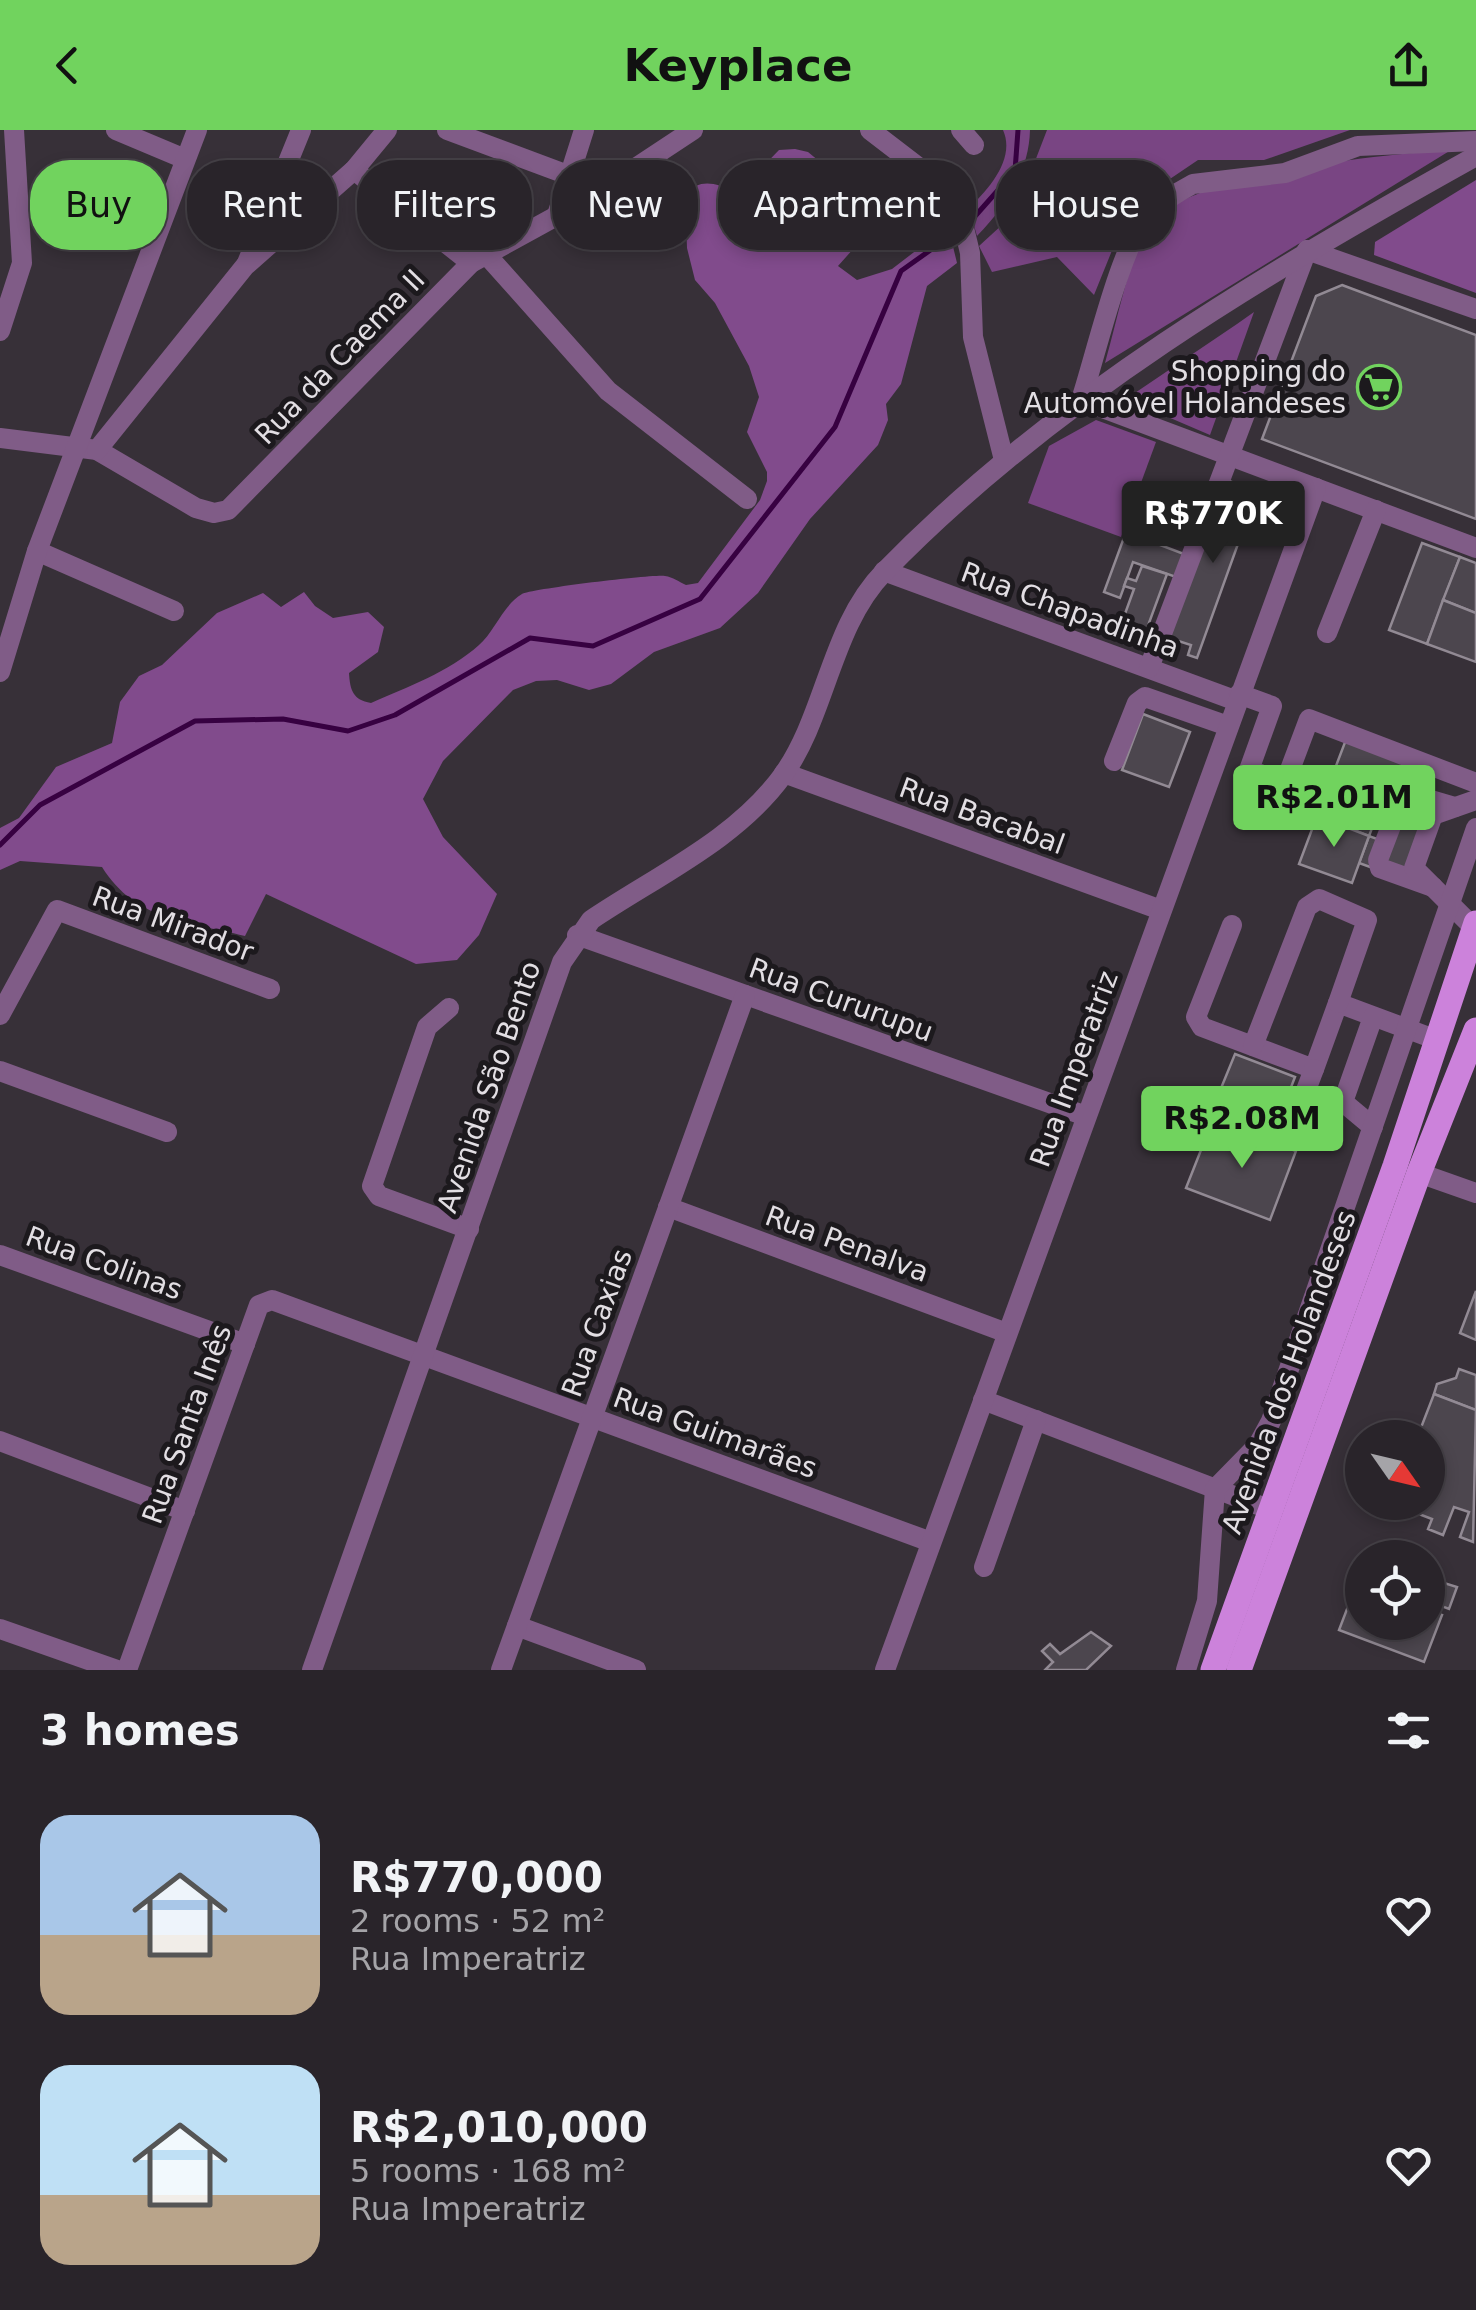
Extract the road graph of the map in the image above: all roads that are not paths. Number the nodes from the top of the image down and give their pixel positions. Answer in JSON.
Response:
{"nodes":[{"id":1,"x":14,"y":130,"type":"edge"},
{"id":2,"x":116,"y":130,"type":"edge"},
{"id":3,"x":197,"y":130,"type":"edge"},
{"id":4,"x":300,"y":130,"type":"edge"},
{"id":5,"x":387,"y":130,"type":"edge"},
{"id":6,"x":448,"y":130,"type":"edge"},
{"id":7,"x":584,"y":130,"type":"edge"},
{"id":8,"x":693,"y":130,"type":"edge"},
{"id":9,"x":870,"y":130,"type":"edge"},
{"id":10,"x":1476,"y":141,"type":"edge"},
{"id":11,"x":1476,"y":156,"type":"edge"},
{"id":12,"x":184,"y":159,"type":"junction"},
{"id":13,"x":573,"y":160,"type":"edge"},
{"id":14,"x":647,"y":160,"type":"edge"},
{"id":15,"x":552,"y":169,"type":"edge"},
{"id":16,"x":354,"y":170,"type":"junction"},
{"id":17,"x":552,"y":215,"type":"edge"},
{"id":18,"x":1307,"y":250,"type":"junction"},
{"id":19,"x":478,"y":258,"type":"junction"},
{"id":20,"x":245,"y":266,"type":"junction"},
{"id":21,"x":1476,"y":308,"type":"edge"},
{"id":22,"x":0,"y":332,"type":"edge"},
{"id":23,"x":1081,"y":400,"type":"junction"},
{"id":24,"x":0,"y":438,"type":"edge"},
{"id":25,"x":86,"y":448,"type":"junction"},
{"id":26,"x":1228,"y":455,"type":"junction"},
{"id":27,"x":1004,"y":460,"type":"junction"},
{"id":28,"x":1316,"y":488,"type":"junction"},
{"id":29,"x":747,"y":499,"type":"dead end"},
{"id":30,"x":1376,"y":510,"type":"junction"},
{"id":31,"x":1476,"y":548,"type":"edge"},
{"id":32,"x":37,"y":551,"type":"junction"},
{"id":33,"x":884,"y":571,"type":"junction"},
{"id":34,"x":174,"y":611,"type":"dead end"},
{"id":35,"x":1327,"y":633,"type":"dead end"},
{"id":36,"x":1149,"y":668,"type":"junction"},
{"id":37,"x":0,"y":672,"type":"edge"},
{"id":38,"x":1238,"y":698,"type":"junction"},
{"id":39,"x":1228,"y":726,"type":"junction"},
{"id":40,"x":1114,"y":760,"type":"dead end"},
{"id":41,"x":784,"y":774,"type":"junction"},
{"id":42,"x":1476,"y":783,"type":"edge"},
{"id":43,"x":1476,"y":800,"type":"edge"},
{"id":44,"x":1455,"y":807,"type":"junction"},
{"id":45,"x":1476,"y":828,"type":"edge"},
{"id":46,"x":1432,"y":888,"type":"junction"},
{"id":47,"x":1450,"y":905,"type":"junction"},
{"id":48,"x":1161,"y":910,"type":"junction"},
{"id":49,"x":1232,"y":925,"type":"dead end"},
{"id":50,"x":1475,"y":926,"type":"edge"},
{"id":51,"x":577,"y":936,"type":"junction"},
{"id":52,"x":270,"y":989,"type":"dead end"},
{"id":53,"x":745,"y":995,"type":"junction"},
{"id":54,"x":1338,"y":1003,"type":"junction"},
{"id":55,"x":448,"y":1008,"type":"dead end"},
{"id":56,"x":0,"y":1015,"type":"edge"},
{"id":57,"x":1373,"y":1016,"type":"junction"},
{"id":58,"x":1407,"y":1029,"type":"junction"},
{"id":59,"x":1476,"y":1030,"type":"edge"},
{"id":60,"x":1437,"y":1040,"type":"junction"},
{"id":61,"x":1253,"y":1046,"type":"junction"},
{"id":62,"x":1314,"y":1068,"type":"junction"},
{"id":63,"x":0,"y":1071,"type":"edge"},
{"id":64,"x":1297,"y":1114,"type":"dead end"},
{"id":65,"x":1086,"y":1116,"type":"junction"},
{"id":66,"x":1373,"y":1127,"type":"junction"},
{"id":67,"x":168,"y":1132,"type":"dead end"},
{"id":68,"x":1419,"y":1172,"type":"junction"},
{"id":69,"x":1476,"y":1193,"type":"edge"},
{"id":70,"x":668,"y":1207,"type":"junction"},
{"id":71,"x":468,"y":1230,"type":"junction"},
{"id":72,"x":0,"y":1255,"type":"edge"},
{"id":73,"x":1007,"y":1333,"type":"junction"},
{"id":74,"x":246,"y":1344,"type":"junction"},
{"id":75,"x":424,"y":1356,"type":"junction"},
{"id":76,"x":983,"y":1400,"type":"junction"},
{"id":77,"x":592,"y":1418,"type":"junction"},
{"id":78,"x":1036,"y":1420,"type":"junction"},
{"id":79,"x":0,"y":1441,"type":"edge"},
{"id":80,"x":1215,"y":1489,"type":"junction"},
{"id":81,"x":1271,"y":1510,"type":"junction"},
{"id":82,"x":185,"y":1511,"type":"junction"},
{"id":83,"x":931,"y":1542,"type":"junction"},
{"id":84,"x":984,"y":1567,"type":"dead end"},
{"id":85,"x":517,"y":1626,"type":"junction"},
{"id":86,"x":0,"y":1629,"type":"edge"},
{"id":87,"x":117,"y":1670,"type":"edge"},
{"id":88,"x":127,"y":1670,"type":"edge"},
{"id":89,"x":312,"y":1670,"type":"edge"},
{"id":90,"x":501,"y":1670,"type":"edge"},
{"id":91,"x":636,"y":1670,"type":"edge"},
{"id":92,"x":884,"y":1670,"type":"edge"},
{"id":93,"x":1186,"y":1670,"type":"edge"},
{"id":94,"x":1212,"y":1670,"type":"edge"},
{"id":95,"x":1239,"y":1670,"type":"edge"}],
"edges":[{"from":1,"to":22,"type":"street"},
{"from":2,"to":12,"type":"street"},
{"from":3,"to":12,"type":"street"},
{"from":4,"to":20,"type":"street"},
{"from":5,"to":16,"type":"street"},
{"from":6,"to":15,"type":"street"},
{"from":7,"to":13,"type":"street"},
{"from":8,"to":14,"type":"street","name":"Rua da Caema II"},
{"from":9,"to":27,"type":"street"},
{"from":10,"to":23,"type":"street"},
{"from":11,"to":18,"type":"street","name":"Avenida São Bento"},
{"from":12,"to":25,"type":"street"},
{"from":16,"to":19,"type":"street"},
{"from":16,"to":20,"type":"street"},
{"from":17,"to":19,"type":"street","name":"Rua da Caema II"},
{"from":18,"to":21,"type":"street"},
{"from":18,"to":23,"type":"street","name":"Avenida São Bento"},
{"from":18,"to":26,"type":"street"},
{"from":19,"to":25,"type":"street","name":"Rua da Caema II"},
{"from":19,"to":29,"type":"street"},
{"from":20,"to":25,"type":"street"},
{"from":23,"to":26,"type":"street"},
{"from":23,"to":27,"type":"street","name":"Avenida São Bento"},
{"from":24,"to":25,"type":"street"},
{"from":25,"to":32,"type":"street"},
{"from":26,"to":28,"type":"street"},
{"from":26,"to":36,"type":"street"},
{"from":27,"to":33,"type":"street","name":"Avenida São Bento"},
{"from":28,"to":30,"type":"street"},
{"from":28,"to":38,"type":"street","name":"Rua Imperatriz"},
{"from":30,"to":31,"type":"street"},
{"from":30,"to":35,"type":"street"},
{"from":32,"to":34,"type":"street"},
{"from":32,"to":37,"type":"street"},
{"from":33,"to":36,"type":"street","name":"Rua Chapadinha"},
{"from":33,"to":41,"type":"street","name":"Avenida São Bento"},
{"from":36,"to":38,"type":"street","name":"Rua Chapadinha"},
{"from":38,"to":39,"type":"street","name":"Rua Imperatriz"},
{"from":38,"to":42,"type":"street"},
{"from":39,"to":40,"type":"street"},
{"from":39,"to":48,"type":"street","name":"Rua Imperatriz"},
{"from":41,"to":48,"type":"street","name":"Rua Bacabal"},
{"from":41,"to":51,"type":"street","name":"Avenida São Bento"},
{"from":43,"to":44,"type":"street"},
{"from":44,"to":46,"type":"street"},
{"from":44,"to":46,"type":"street"},
{"from":45,"to":47,"type":"street"},
{"from":46,"to":47,"type":"street"},
{"from":47,"to":50,"type":"street"},
{"from":47,"to":58,"type":"street"},
{"from":48,"to":65,"type":"street","name":"Rua Imperatriz"},
{"from":49,"to":61,"type":"street"},
{"from":50,"to":60,"type":"main road","name":"Avenida dos Holandeses"},
{"from":51,"to":53,"type":"street","name":"Rua Cururupu"},
{"from":51,"to":71,"type":"street","name":"Avenida São Bento"},
{"from":52,"to":56,"type":"street","name":"Rua Mirador"},
{"from":53,"to":65,"type":"street","name":"Rua Cururupu"},
{"from":53,"to":70,"type":"street","name":"Rua Caxias"},
{"from":54,"to":57,"type":"street"},
{"from":54,"to":61,"type":"street"},
{"from":54,"to":62,"type":"street"},
{"from":55,"to":71,"type":"street"},
{"from":57,"to":58,"type":"street"},
{"from":57,"to":66,"type":"street"},
{"from":58,"to":60,"type":"street"},
{"from":58,"to":66,"type":"street"},
{"from":59,"to":68,"type":"main road","name":"Avenida dos Holandeses"},
{"from":60,"to":81,"type":"main road","name":"Avenida dos Holandeses"},
{"from":61,"to":62,"type":"street"},
{"from":62,"to":64,"type":"street"},
{"from":63,"to":67,"type":"street"},
{"from":65,"to":73,"type":"street","name":"Rua Imperatriz"},
{"from":66,"to":80,"type":"street"},
{"from":68,"to":69,"type":"street"},
{"from":68,"to":95,"type":"main road","name":"Avenida dos Holandeses"},
{"from":70,"to":73,"type":"street","name":"Rua Penalva"},
{"from":70,"to":77,"type":"street","name":"Rua Caxias"},
{"from":71,"to":75,"type":"street","name":"Avenida São Bento"},
{"from":72,"to":74,"type":"street","name":"Rua Colinas"},
{"from":73,"to":76,"type":"street","name":"Rua Imperatriz"},
{"from":74,"to":75,"type":"street","name":"Rua Santa Inês"},
{"from":74,"to":82,"type":"street","name":"Rua Santa Inês"},
{"from":75,"to":77,"type":"street","name":"Rua Guimarães"},
{"from":75,"to":89,"type":"street","name":"Avenida São Bento"},
{"from":76,"to":78,"type":"street"},
{"from":76,"to":83,"type":"street","name":"Rua Imperatriz"},
{"from":77,"to":83,"type":"street","name":"Rua Guimarães"},
{"from":77,"to":85,"type":"street","name":"Rua Caxias"},
{"from":78,"to":80,"type":"street"},
{"from":78,"to":84,"type":"street"},
{"from":79,"to":82,"type":"street"},
{"from":80,"to":81,"type":"street"},
{"from":80,"to":93,"type":"street"},
{"from":81,"to":94,"type":"main road","name":"Avenida dos Holandeses"},
{"from":82,"to":88,"type":"street","name":"Rua Santa Inês"},
{"from":83,"to":92,"type":"street","name":"Rua Imperatriz"},
{"from":85,"to":90,"type":"street","name":"Rua Caxias"},
{"from":85,"to":91,"type":"street"},
{"from":86,"to":87,"type":"street"}]}
